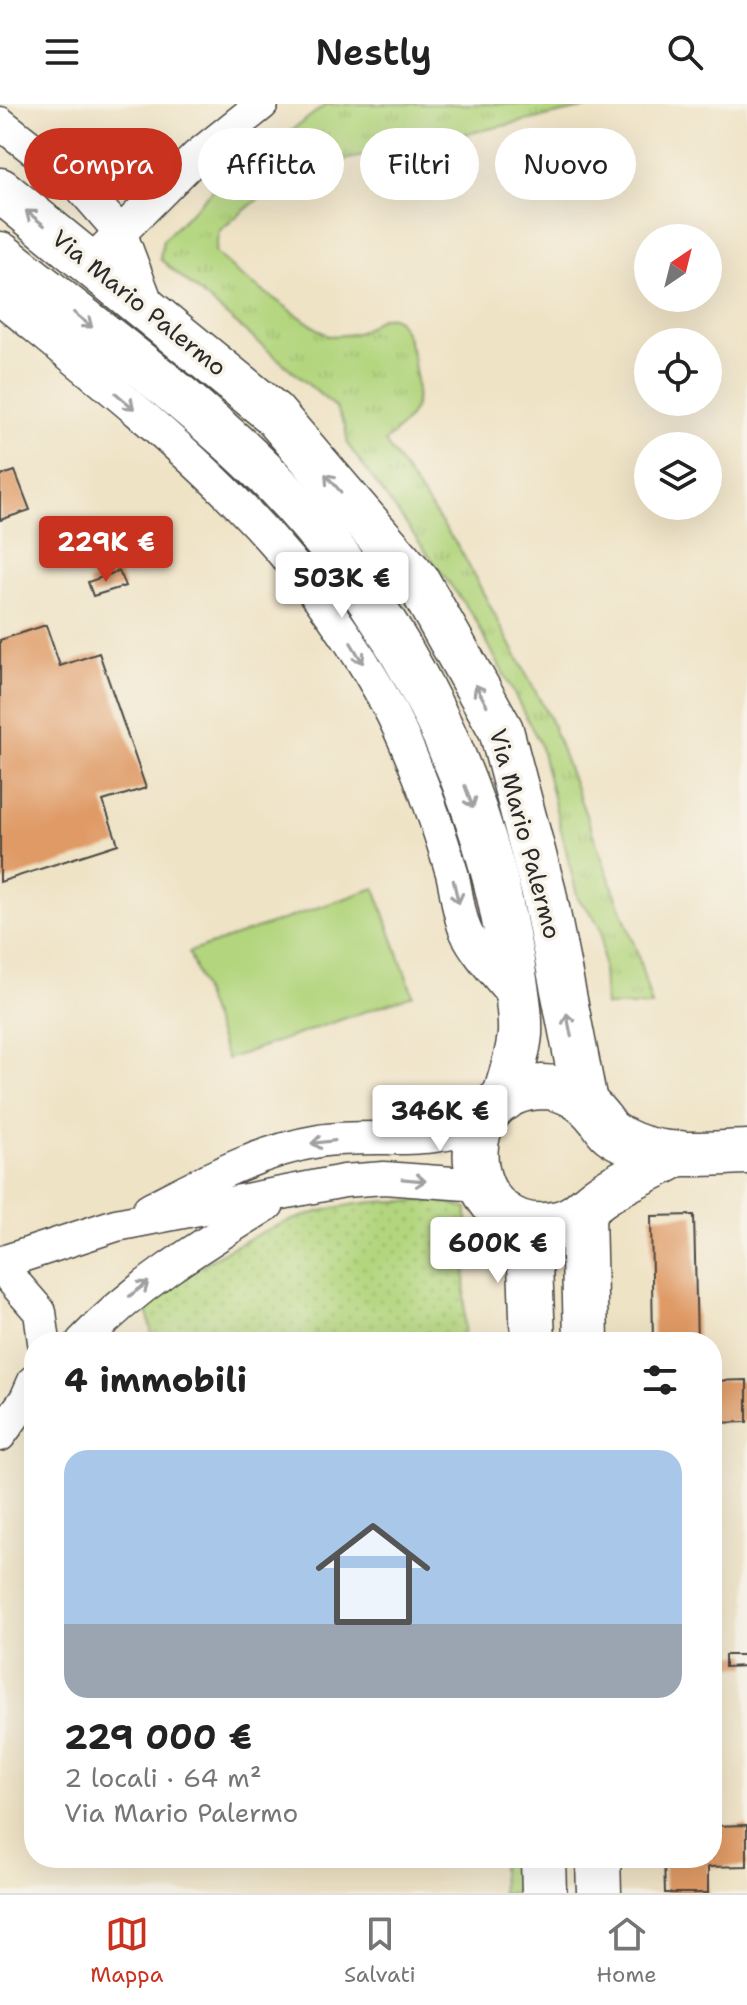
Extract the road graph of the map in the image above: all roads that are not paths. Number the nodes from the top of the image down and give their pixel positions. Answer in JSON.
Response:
{"nodes":[{"id":1,"x":262,"y":104,"type":"edge"},
{"id":2,"x":0,"y":123,"type":"edge"},
{"id":3,"x":0,"y":190,"type":"edge"},
{"id":4,"x":105,"y":248,"type":"junction"},
{"id":5,"x":0,"y":254,"type":"edge"},
{"id":6,"x":0,"y":298,"type":"edge"},
{"id":7,"x":518,"y":1002,"type":"junction"},
{"id":8,"x":592,"y":1110,"type":"junction"},
{"id":9,"x":493,"y":1111,"type":"junction"},
{"id":10,"x":747,"y":1152,"type":"edge"},
{"id":11,"x":680,"y":1153,"type":"junction"},
{"id":12,"x":287,"y":1193,"type":"junction"},
{"id":13,"x":493,"y":1200,"type":"junction"},
{"id":14,"x":591,"y":1205,"type":"junction"},
{"id":15,"x":116,"y":1225,"type":"junction"},
{"id":16,"x":0,"y":1265,"type":"edge"},
{"id":17,"x":43,"y":1332,"type":"edge"},
{"id":18,"x":93,"y":1332,"type":"edge"},
{"id":19,"x":533,"y":1332,"type":"edge"},
{"id":20,"x":586,"y":1332,"type":"edge"},
{"id":21,"x":24,"y":1400,"type":"edge"},
{"id":22,"x":0,"y":1435,"type":"edge"},
{"id":23,"x":543,"y":1868,"type":"edge"},
{"id":24,"x":598,"y":1868,"type":"edge"},
{"id":25,"x":544,"y":1893,"type":"edge"},
{"id":26,"x":599,"y":1893,"type":"edge"}],
"edges":[{"from":1,"to":4,"type":"street"},
{"from":2,"to":4,"type":"street"},
{"from":4,"to":3,"type":"street","name":"Via Mario Palermo","one_way":true},
{"from":8,"to":4,"type":"street","name":"Via Mario Palermo","one_way":true},
{"from":5,"to":7,"type":"street","name":"Via Mario Palermo","one_way":true},
{"from":6,"to":7,"type":"street","one_way":true},
{"from":7,"to":9,"type":"street","name":"Via Mario Palermo"},
{"from":8,"to":9,"type":"street"},
{"from":8,"to":11,"type":"street"},
{"from":8,"to":14,"type":"street"},
{"from":9,"to":13,"type":"street"},
{"from":9,"to":15,"type":"street","one_way":true},
{"from":10,"to":11,"type":"street"},
{"from":11,"to":14,"type":"street"},
{"from":12,"to":13,"type":"street","one_way":true},
{"from":12,"to":15,"type":"street"},
{"from":18,"to":12,"type":"street","one_way":true},
{"from":13,"to":14,"type":"street"},
{"from":13,"to":19,"type":"street"},
{"from":14,"to":20,"type":"street"},
{"from":15,"to":16,"type":"street"},
{"from":16,"to":17,"type":"street"},
{"from":21,"to":22,"type":"street"},
{"from":23,"to":25,"type":"street"},
{"from":24,"to":26,"type":"street"}]}
